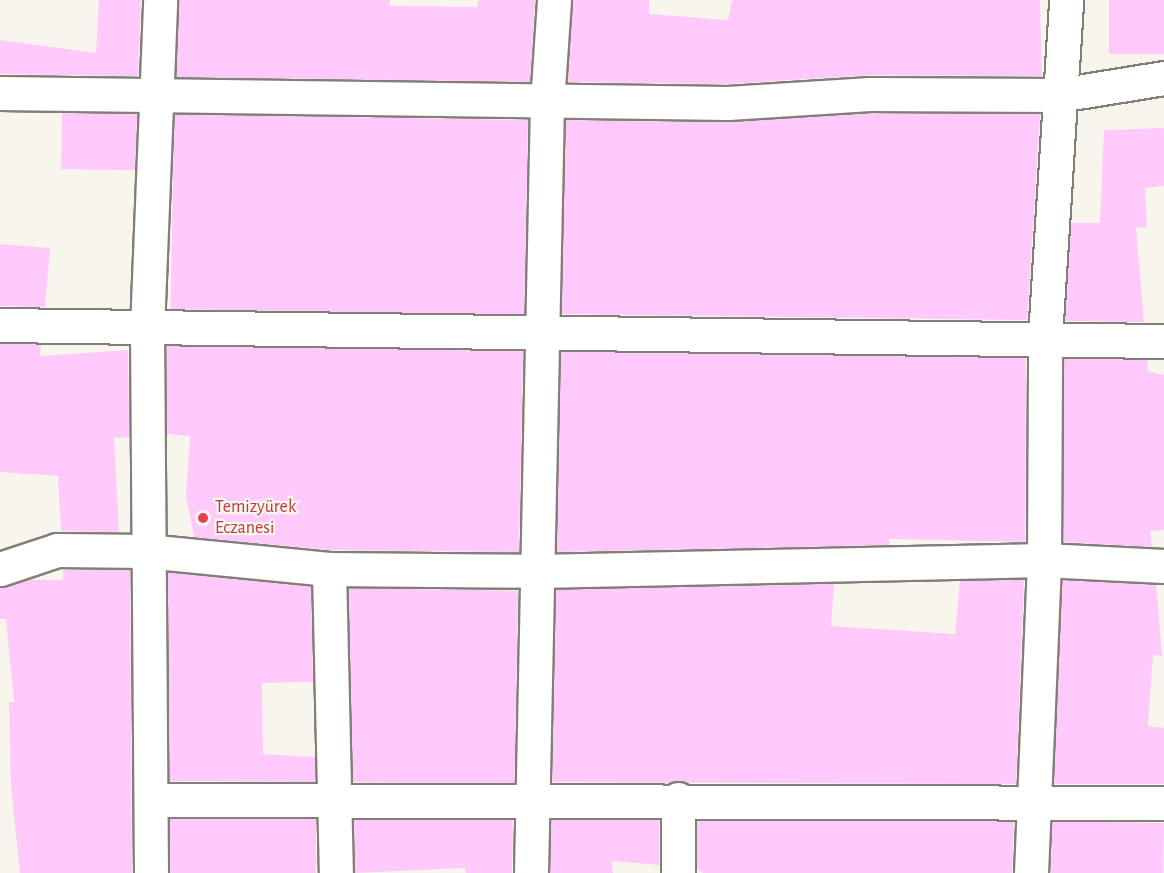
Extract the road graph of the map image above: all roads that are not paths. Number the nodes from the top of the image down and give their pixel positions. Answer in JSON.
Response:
{"nodes":[{"id":1,"x":160,"y":0,"type":"edge"},
{"id":2,"x":554,"y":0,"type":"edge"},
{"id":3,"x":1066,"y":0,"type":"edge"},
{"id":4,"x":1164,"y":78,"type":"edge"},
{"id":5,"x":0,"y":93,"type":"edge"},
{"id":6,"x":1059,"y":95,"type":"junction"},
{"id":7,"x":158,"y":98,"type":"junction"},
{"id":8,"x":547,"y":103,"type":"junction"},
{"id":9,"x":0,"y":325,"type":"edge"},
{"id":10,"x":147,"y":329,"type":"junction"},
{"id":11,"x":544,"y":335,"type":"junction"},
{"id":12,"x":1045,"y":337,"type":"junction"},
{"id":13,"x":1164,"y":341,"type":"edge"},
{"id":14,"x":146,"y":551,"type":"junction"},
{"id":15,"x":1044,"y":560,"type":"junction"},
{"id":16,"x":1164,"y":566,"type":"edge"},
{"id":17,"x":0,"y":568,"type":"edge"},
{"id":18,"x":329,"y":569,"type":"junction"},
{"id":19,"x":538,"y":571,"type":"junction"},
{"id":20,"x":533,"y":798,"type":"junction"},
{"id":21,"x":335,"y":799,"type":"junction"},
{"id":22,"x":678,"y":799,"type":"junction"},
{"id":23,"x":152,"y":800,"type":"junction"},
{"id":24,"x":1032,"y":800,"type":"junction"},
{"id":25,"x":1164,"y":803,"type":"edge"},
{"id":26,"x":151,"y":873,"type":"edge"},
{"id":27,"x":336,"y":873,"type":"edge"},
{"id":28,"x":531,"y":873,"type":"edge"},
{"id":29,"x":678,"y":873,"type":"edge"},
{"id":30,"x":1031,"y":873,"type":"edge"}],
"edges":[{"from":1,"to":7,"type":"street"},
{"from":2,"to":8,"type":"street"},
{"from":3,"to":6,"type":"street"},
{"from":4,"to":6,"type":"street"},
{"from":5,"to":7,"type":"street"},
{"from":6,"to":8,"type":"street"},
{"from":6,"to":12,"type":"street"},
{"from":7,"to":8,"type":"street"},
{"from":7,"to":10,"type":"street"},
{"from":8,"to":11,"type":"street"},
{"from":9,"to":10,"type":"street"},
{"from":10,"to":11,"type":"street"},
{"from":10,"to":14,"type":"street"},
{"from":11,"to":12,"type":"street"},
{"from":11,"to":19,"type":"street"},
{"from":12,"to":13,"type":"street"},
{"from":12,"to":15,"type":"street"},
{"from":14,"to":17,"type":"street"},
{"from":14,"to":18,"type":"street"},
{"from":14,"to":23,"type":"street"},
{"from":15,"to":16,"type":"street"},
{"from":15,"to":19,"type":"street"},
{"from":15,"to":24,"type":"street"},
{"from":18,"to":19,"type":"street"},
{"from":18,"to":21,"type":"street"},
{"from":19,"to":20,"type":"street"},
{"from":20,"to":21,"type":"street"},
{"from":20,"to":22,"type":"street"},
{"from":20,"to":28,"type":"street"},
{"from":21,"to":23,"type":"street"},
{"from":21,"to":27,"type":"street"},
{"from":22,"to":24,"type":"street"},
{"from":22,"to":29,"type":"street"},
{"from":23,"to":26,"type":"street"},
{"from":24,"to":25,"type":"street"},
{"from":24,"to":30,"type":"street"}]}
